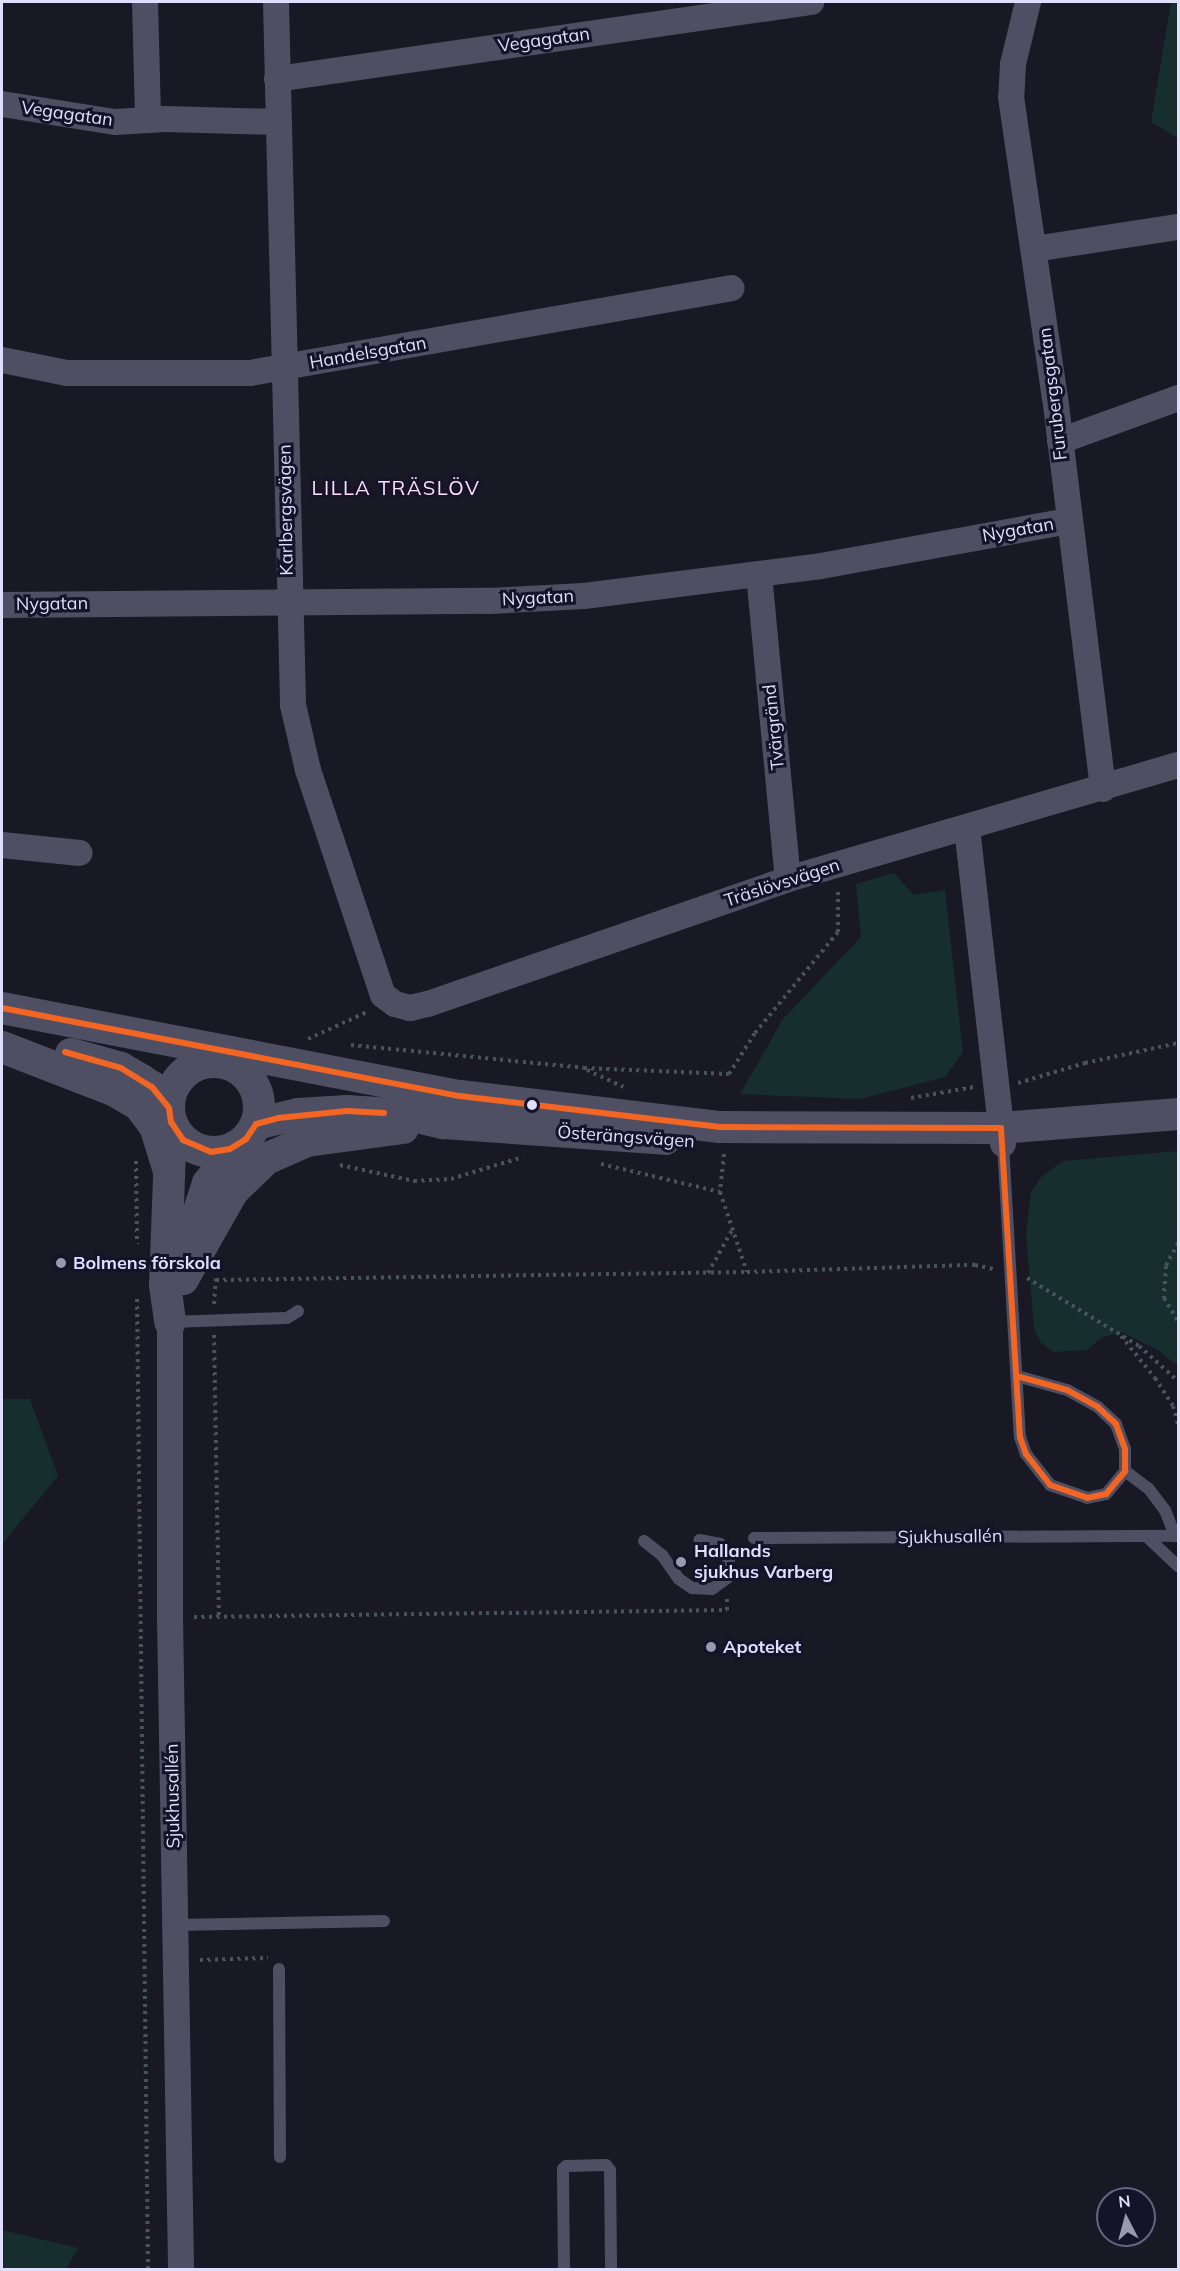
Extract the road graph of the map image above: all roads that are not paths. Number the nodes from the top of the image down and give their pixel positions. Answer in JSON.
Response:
{"nodes":[{"id":1,"x":145,"y":2,"type":"edge"},
{"id":2,"x":276,"y":2,"type":"edge"},
{"id":3,"x":811,"y":2,"type":"edge"},
{"id":4,"x":1028,"y":2,"type":"edge"},
{"id":5,"x":277,"y":79,"type":"junction"},
{"id":6,"x":2,"y":104,"type":"edge"},
{"id":7,"x":148,"y":119,"type":"junction"},
{"id":8,"x":278,"y":122,"type":"junction"},
{"id":9,"x":1179,"y":227,"type":"edge"},
{"id":10,"x":1034,"y":249,"type":"junction"},
{"id":11,"x":732,"y":288,"type":"dead end"},
{"id":12,"x":2,"y":360,"type":"edge"},
{"id":13,"x":284,"y":369,"type":"junction"},
{"id":14,"x":1179,"y":398,"type":"edge"},
{"id":15,"x":1060,"y":441,"type":"junction"},
{"id":16,"x":1068,"y":521,"type":"junction"},
{"id":17,"x":759,"y":574,"type":"junction"},
{"id":18,"x":288,"y":602,"type":"junction"},
{"id":19,"x":2,"y":605,"type":"edge"},
{"id":20,"x":1179,"y":765,"type":"edge"},
{"id":21,"x":1103,"y":789,"type":"junction"},
{"id":22,"x":967,"y":828,"type":"junction"},
{"id":23,"x":2,"y":845,"type":"edge"},
{"id":24,"x":80,"y":853,"type":"dead end"},
{"id":25,"x":788,"y":879,"type":"junction"},
{"id":26,"x":390,"y":1001,"type":"joint"},
{"id":27,"x":2,"y":1008,"type":"edge"},
{"id":28,"x":2,"y":1033,"type":"edge"},
{"id":29,"x":177,"y":1044,"type":"junction"},
{"id":30,"x":2,"y":1047,"type":"edge"},
{"id":31,"x":226,"y":1066,"type":"junction"},
{"id":32,"x":460,"y":1096,"type":"junction"},
{"id":33,"x":1179,"y":1114,"type":"edge"},
{"id":34,"x":170,"y":1115,"type":"junction"},
{"id":35,"x":444,"y":1123,"type":"junction"},
{"id":36,"x":1179,"y":1130,"type":"edge"},
{"id":37,"x":247,"y":1135,"type":"junction"},
{"id":38,"x":1002,"y":1136,"type":"junction"},
{"id":39,"x":169,"y":1171,"type":"junction"},
{"id":40,"x":183,"y":1279,"type":"junction"},
{"id":41,"x":298,"y":1311,"type":"dead end"},
{"id":42,"x":170,"y":1322,"type":"junction"},
{"id":43,"x":1020,"y":1377,"type":"junction"},
{"id":44,"x":1125,"y":1471,"type":"junction"},
{"id":45,"x":1146,"y":1536,"type":"junction"},
{"id":46,"x":1177,"y":1536,"type":"edge"},
{"id":47,"x":754,"y":1539,"type":"dead end"},
{"id":48,"x":699,"y":1540,"type":"dead end"},
{"id":49,"x":644,"y":1541,"type":"dead end"},
{"id":50,"x":1179,"y":1566,"type":"edge"},
{"id":51,"x":384,"y":1922,"type":"dead end"},
{"id":52,"x":175,"y":1925,"type":"junction"},
{"id":53,"x":279,"y":1969,"type":"road end"},
{"id":54,"x":280,"y":2157,"type":"dead end"},
{"id":55,"x":181,"y":2270,"type":"edge"},
{"id":56,"x":564,"y":2270,"type":"edge"},
{"id":57,"x":610,"y":2270,"type":"edge"}],
"edges":[{"from":1,"to":7,"type":"street"},
{"from":2,"to":5,"type":"street","name":"Karlbergsvägen"},
{"from":3,"to":5,"type":"street","name":"Vegagatan"},
{"from":4,"to":10,"type":"street","name":"Furubergsgatan"},
{"from":5,"to":8,"type":"street","name":"Karlbergsvägen"},
{"from":6,"to":7,"type":"street","name":"Vegagatan"},
{"from":7,"to":8,"type":"street","name":"Vegagatan"},
{"from":8,"to":13,"type":"street","name":"Karlbergsvägen"},
{"from":9,"to":10,"type":"street"},
{"from":10,"to":15,"type":"street","name":"Furubergsgatan"},
{"from":11,"to":13,"type":"street","name":"Handelsgatan"},
{"from":12,"to":13,"type":"street","name":"Handelsgatan"},
{"from":13,"to":18,"type":"street","name":"Karlbergsvägen"},
{"from":14,"to":15,"type":"street"},
{"from":15,"to":16,"type":"street","name":"Furubergsgatan"},
{"from":16,"to":17,"type":"street","name":"Nygatan"},
{"from":16,"to":21,"type":"street","name":"Furubergsgatan"},
{"from":17,"to":18,"type":"street","name":"Nygatan"},
{"from":17,"to":25,"type":"street","name":"Tvärgränd"},
{"from":18,"to":19,"type":"street","name":"Nygatan"},
{"from":18,"to":26,"type":"street","name":"Karlbergsvägen"},
{"from":20,"to":21,"type":"street","name":"Träslövsvägen"},
{"from":21,"to":22,"type":"street","name":"Träslövsvägen"},
{"from":22,"to":25,"type":"street","name":"Träslövsvägen"},
{"from":22,"to":38,"type":"street"},
{"from":23,"to":24,"type":"street"},
{"from":25,"to":26,"type":"street","name":"Träslövsvägen"},
{"from":27,"to":29,"type":"street","name":"Österängsvägen"},
{"from":28,"to":34,"type":"street"},
{"from":29,"to":31,"type":"street","name":"Österängsvägen"},
{"from":29,"to":32,"type":"street","name":"Österängsvägen"},
{"from":30,"to":39,"type":"street"},
{"from":31,"to":32,"type":"street","name":"Österängsvägen"},
{"from":31,"to":34,"type":"street"},
{"from":31,"to":37,"type":"street"},
{"from":32,"to":38,"type":"street","name":"Österängsvägen"},
{"from":33,"to":38,"type":"street","name":"Österängsvägen"},
{"from":34,"to":37,"type":"street"},
{"from":34,"to":39,"type":"street"},
{"from":35,"to":37,"type":"street","name":"Österängsvägen"},
{"from":35,"to":38,"type":"street","name":"Österängsvägen"},
{"from":35,"to":40,"type":"street"},
{"from":36,"to":38,"type":"street","name":"Österängsvägen"},
{"from":37,"to":40,"type":"street"},
{"from":38,"to":43,"type":"lane"},
{"from":39,"to":42,"type":"street"},
{"from":40,"to":42,"type":"street"},
{"from":41,"to":42,"type":"lane"},
{"from":42,"to":52,"type":"street","name":"Sjukhusallén"},
{"from":43,"to":44,"type":"lane"},
{"from":43,"to":44,"type":"lane"},
{"from":44,"to":46,"type":"lane"},
{"from":45,"to":46,"type":"lane","name":"Sjukhusallén"},
{"from":45,"to":47,"type":"lane","name":"Sjukhusallén"},
{"from":45,"to":50,"type":"lane"},
{"from":48,"to":49,"type":"lane"},
{"from":51,"to":52,"type":"lane"},
{"from":52,"to":55,"type":"street","name":"Sjukhusallén"},
{"from":53,"to":54,"type":"lane"},
{"from":56,"to":57,"type":"lane"}]}
